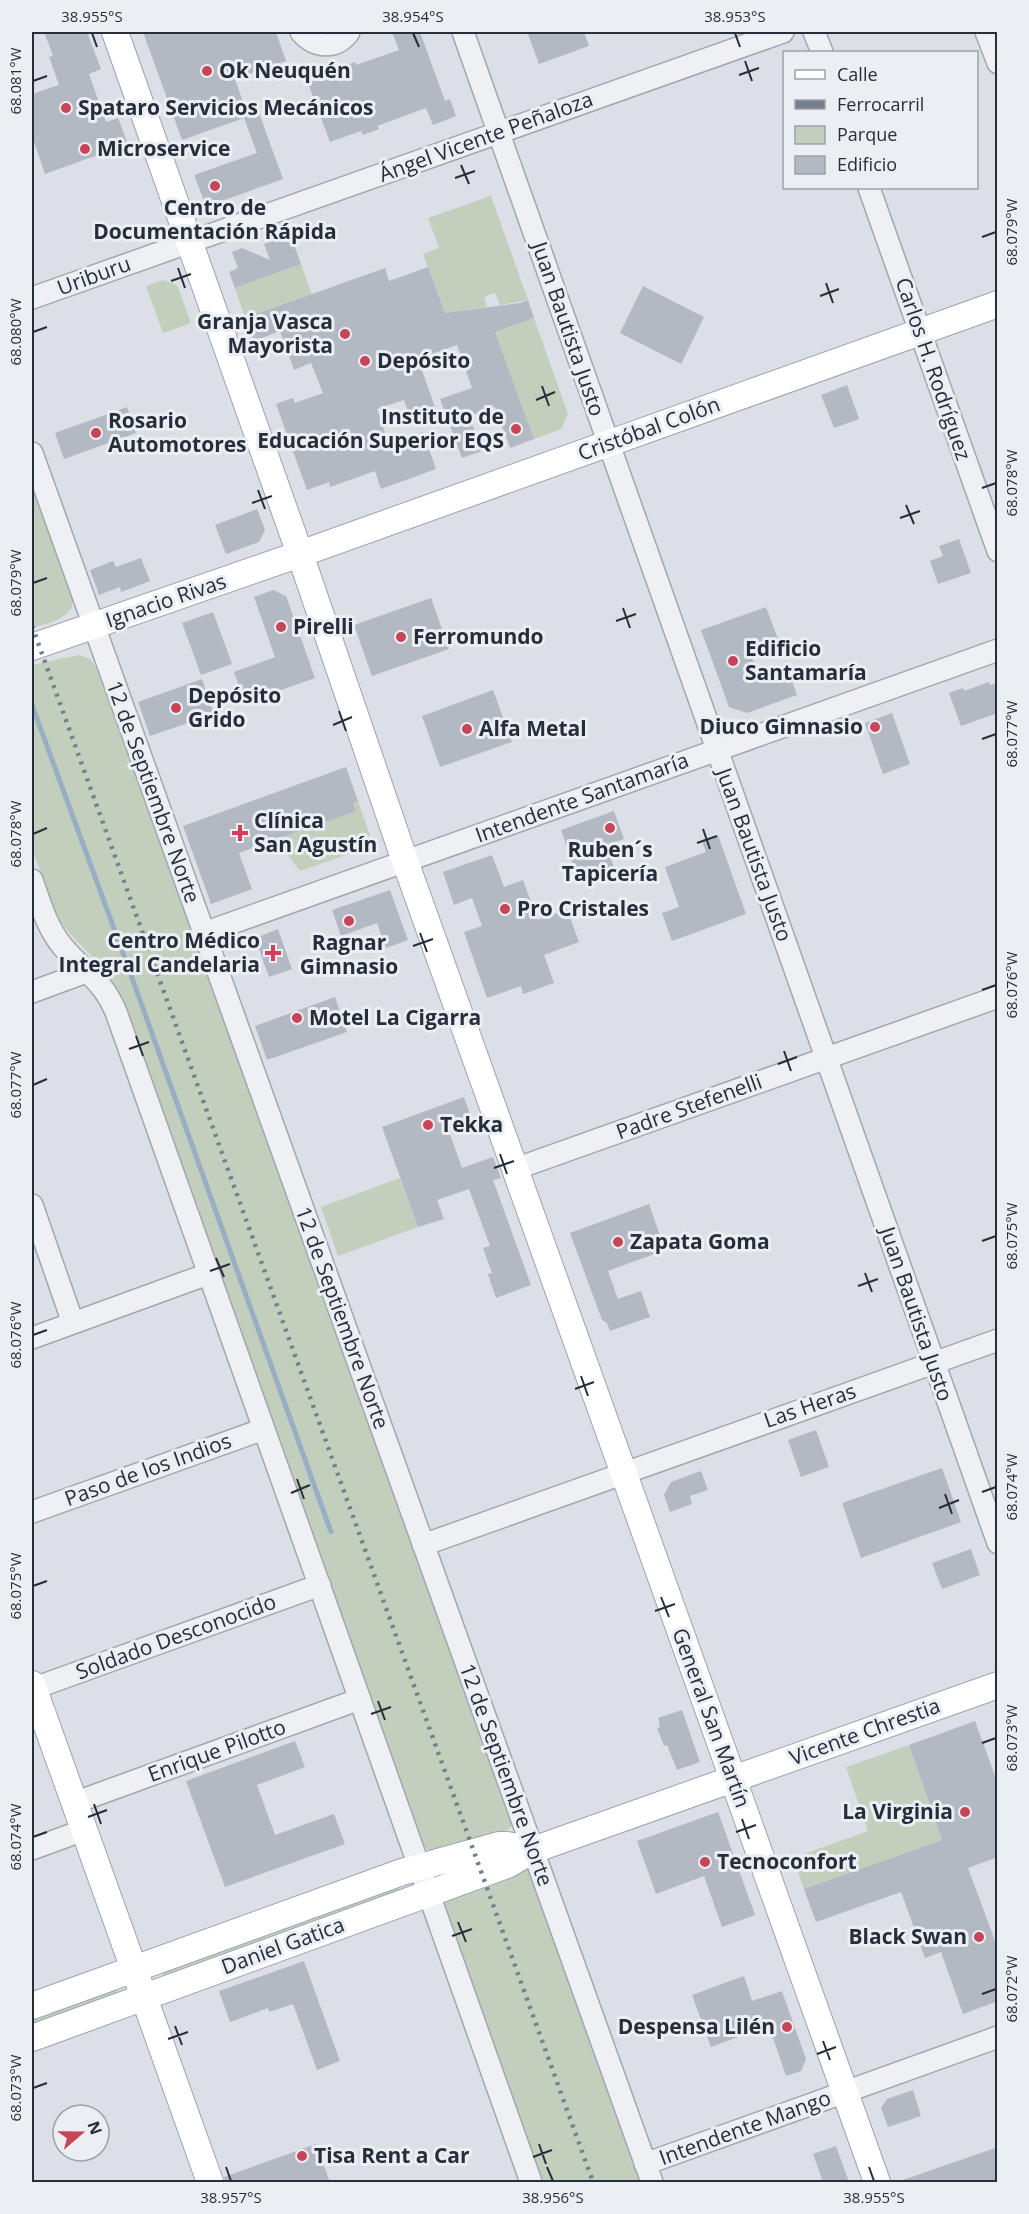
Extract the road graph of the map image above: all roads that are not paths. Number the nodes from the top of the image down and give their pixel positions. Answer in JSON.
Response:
{"nodes":[{"id":1,"x":115,"y":32,"type":"edge"},
{"id":2,"x":301,"y":32,"type":"edge"},
{"id":3,"x":349,"y":32,"type":"edge"},
{"id":4,"x":463,"y":32,"type":"edge"},
{"id":5,"x":783,"y":32,"type":"edge"},
{"id":6,"x":814,"y":32,"type":"edge"},
{"id":7,"x":986,"y":32,"type":"edge"},
{"id":8,"x":822,"y":51,"type":"edge"},
{"id":9,"x":998,"y":63,"type":"edge"},
{"id":10,"x":498,"y":132,"type":"junction"},
{"id":11,"x":869,"y":189,"type":"edge"},
{"id":12,"x":190,"y":242,"type":"junction"},
{"id":13,"x":32,"y":298,"type":"edge"},
{"id":14,"x":998,"y":304,"type":"edge"},
{"id":15,"x":920,"y":332,"type":"junction"},
{"id":16,"x":608,"y":444,"type":"junction"},
{"id":17,"x":32,"y":453,"type":"edge"},
{"id":18,"x":998,"y":551,"type":"edge"},
{"id":19,"x":300,"y":554,"type":"junction"},
{"id":20,"x":93,"y":626,"type":"junction"},
{"id":21,"x":32,"y":647,"type":"edge"},
{"id":22,"x":998,"y":650,"type":"edge"},
{"id":23,"x":717,"y":750,"type":"junction"},
{"id":24,"x":405,"y":861,"type":"junction"},
{"id":25,"x":32,"y":880,"type":"edge"},
{"id":26,"x":204,"y":933,"type":"junction"},
{"id":27,"x":89,"y":971,"type":"junction"},
{"id":28,"x":32,"y":992,"type":"edge"},
{"id":29,"x":998,"y":997,"type":"edge"},
{"id":30,"x":826,"y":1058,"type":"junction"},
{"id":31,"x":515,"y":1169,"type":"junction"},
{"id":32,"x":32,"y":1205,"type":"edge"},
{"id":33,"x":208,"y":1274,"type":"junction"},
{"id":34,"x":73,"y":1323,"type":"junction"},
{"id":35,"x":32,"y":1338,"type":"edge"},
{"id":36,"x":998,"y":1340,"type":"edge"},
{"id":37,"x":933,"y":1363,"type":"junction"},
{"id":38,"x":264,"y":1429,"type":"junction"},
{"id":39,"x":623,"y":1473,"type":"junction"},
{"id":40,"x":32,"y":1512,"type":"edge"},
{"id":41,"x":998,"y":1544,"type":"edge"},
{"id":42,"x":423,"y":1545,"type":"junction"},
{"id":43,"x":320,"y":1585,"type":"junction"},
{"id":44,"x":998,"y":1685,"type":"edge"},
{"id":45,"x":32,"y":1687,"type":"edge"},
{"id":46,"x":360,"y":1699,"type":"junction"},
{"id":47,"x":732,"y":1780,"type":"junction"},
{"id":48,"x":74,"y":1803,"type":"junction"},
{"id":49,"x":84,"y":1830,"type":"junction"},
{"id":50,"x":32,"y":1849,"type":"edge"},
{"id":51,"x":533,"y":1850,"type":"junction"},
{"id":52,"x":420,"y":1867,"type":"junction"},
{"id":53,"x":429,"y":1894,"type":"junction"},
{"id":54,"x":134,"y":1969,"type":"junction"},
{"id":55,"x":144,"y":1997,"type":"junction"},
{"id":56,"x":32,"y":2006,"type":"edge"},
{"id":57,"x":998,"y":2037,"type":"edge"},
{"id":58,"x":32,"y":2038,"type":"edge"},
{"id":59,"x":844,"y":2092,"type":"junction"},
{"id":60,"x":649,"y":2173,"type":"edge"},
{"id":61,"x":210,"y":2182,"type":"edge"},
{"id":62,"x":531,"y":2182,"type":"edge"},
{"id":63,"x":877,"y":2182,"type":"edge"}],
"edges":[{"from":1,"to":12,"type":"main road","name":"General San Martín"},
{"from":2,"to":3,"type":"street"},
{"from":4,"to":10,"type":"street","name":"Juan Bautista Justo"},
{"from":5,"to":10,"type":"street","name":"Ángel Vicente Peñaloza"},
{"from":6,"to":8,"type":"street"},
{"from":7,"to":9,"type":"street"},
{"from":10,"to":12,"type":"street","name":"Ángel Vicente Peñaloza"},
{"from":10,"to":16,"type":"street","name":"Juan Bautista Justo"},
{"from":11,"to":15,"type":"street","name":"Carlos H. Rodríguez"},
{"from":12,"to":13,"type":"street","name":"Uriburu"},
{"from":12,"to":19,"type":"main road","name":"General San Martín"},
{"from":14,"to":15,"type":"main road","name":"Cristóbal Colón"},
{"from":15,"to":16,"type":"main road","name":"Cristóbal Colón"},
{"from":15,"to":18,"type":"street","name":"Carlos H. Rodríguez"},
{"from":16,"to":19,"type":"main road","name":"Cristóbal Colón"},
{"from":16,"to":23,"type":"street","name":"Juan Bautista Justo"},
{"from":17,"to":20,"type":"street","name":"12 de Septiembre Norte"},
{"from":19,"to":20,"type":"main road","name":"Ignacio Rivas"},
{"from":19,"to":24,"type":"main road","name":"General San Martín"},
{"from":20,"to":21,"type":"main road","name":"Ignacio Rivas"},
{"from":20,"to":26,"type":"street","name":"12 de Septiembre Norte"},
{"from":22,"to":23,"type":"street","name":"Intendente Santamaría"},
{"from":23,"to":24,"type":"street","name":"Intendente Santamaría"},
{"from":23,"to":30,"type":"street","name":"Juan Bautista Justo"},
{"from":24,"to":26,"type":"street","name":"Intendente Santamaría"},
{"from":24,"to":31,"type":"main road","name":"General San Martín"},
{"from":25,"to":27,"type":"street"},
{"from":26,"to":42,"type":"street","name":"12 de Septiembre Norte"},
{"from":27,"to":28,"type":"street"},
{"from":27,"to":33,"type":"street"},
{"from":29,"to":30,"type":"street","name":"Padre Stefenelli"},
{"from":30,"to":31,"type":"street","name":"Padre Stefenelli"},
{"from":30,"to":37,"type":"street","name":"Juan Bautista Justo"},
{"from":31,"to":39,"type":"main road","name":"General San Martín"},
{"from":32,"to":34,"type":"street"},
{"from":33,"to":34,"type":"street"},
{"from":33,"to":38,"type":"street"},
{"from":34,"to":35,"type":"street"},
{"from":36,"to":37,"type":"street","name":"Las Heras"},
{"from":37,"to":39,"type":"street","name":"Las Heras"},
{"from":37,"to":41,"type":"street","name":"Juan Bautista Justo"},
{"from":38,"to":40,"type":"street","name":"Paso de los Indios"},
{"from":38,"to":43,"type":"street"},
{"from":39,"to":42,"type":"street"},
{"from":39,"to":47,"type":"main road","name":"General San Martín"},
{"from":42,"to":51,"type":"street","name":"12 de Septiembre Norte"},
{"from":43,"to":45,"type":"street","name":"Soldado Desconocido"},
{"from":43,"to":46,"type":"street"},
{"from":44,"to":47,"type":"main road","name":"Vicente Chrestia"},
{"from":45,"to":48,"type":"main road"},
{"from":46,"to":48,"type":"street","name":"Enrique Pilotto"},
{"from":46,"to":52,"type":"street"},
{"from":47,"to":51,"type":"main road","name":"Daniel Gatica"},
{"from":47,"to":59,"type":"main road","name":"General San Martín"},
{"from":48,"to":49,"type":"main road"},
{"from":49,"to":50,"type":"street"},
{"from":49,"to":54,"type":"main road"},
{"from":51,"to":52,"type":"main road","name":"Daniel Gatica"},
{"from":51,"to":53,"type":"main road","name":"Daniel Gatica"},
{"from":51,"to":60,"type":"street","name":"12 de Septiembre Norte"},
{"from":52,"to":53,"type":"street"},
{"from":52,"to":54,"type":"main road","name":"Daniel Gatica"},
{"from":53,"to":55,"type":"main road","name":"Daniel Gatica"},
{"from":53,"to":62,"type":"street"},
{"from":54,"to":55,"type":"main road"},
{"from":54,"to":56,"type":"main road","name":"Daniel Gatica"},
{"from":55,"to":58,"type":"main road","name":"Daniel Gatica"},
{"from":55,"to":61,"type":"main road"},
{"from":57,"to":59,"type":"street","name":"Intendente Mango"},
{"from":59,"to":60,"type":"street","name":"Intendente Mango"},
{"from":59,"to":63,"type":"main road","name":"General San Martín"}]}
